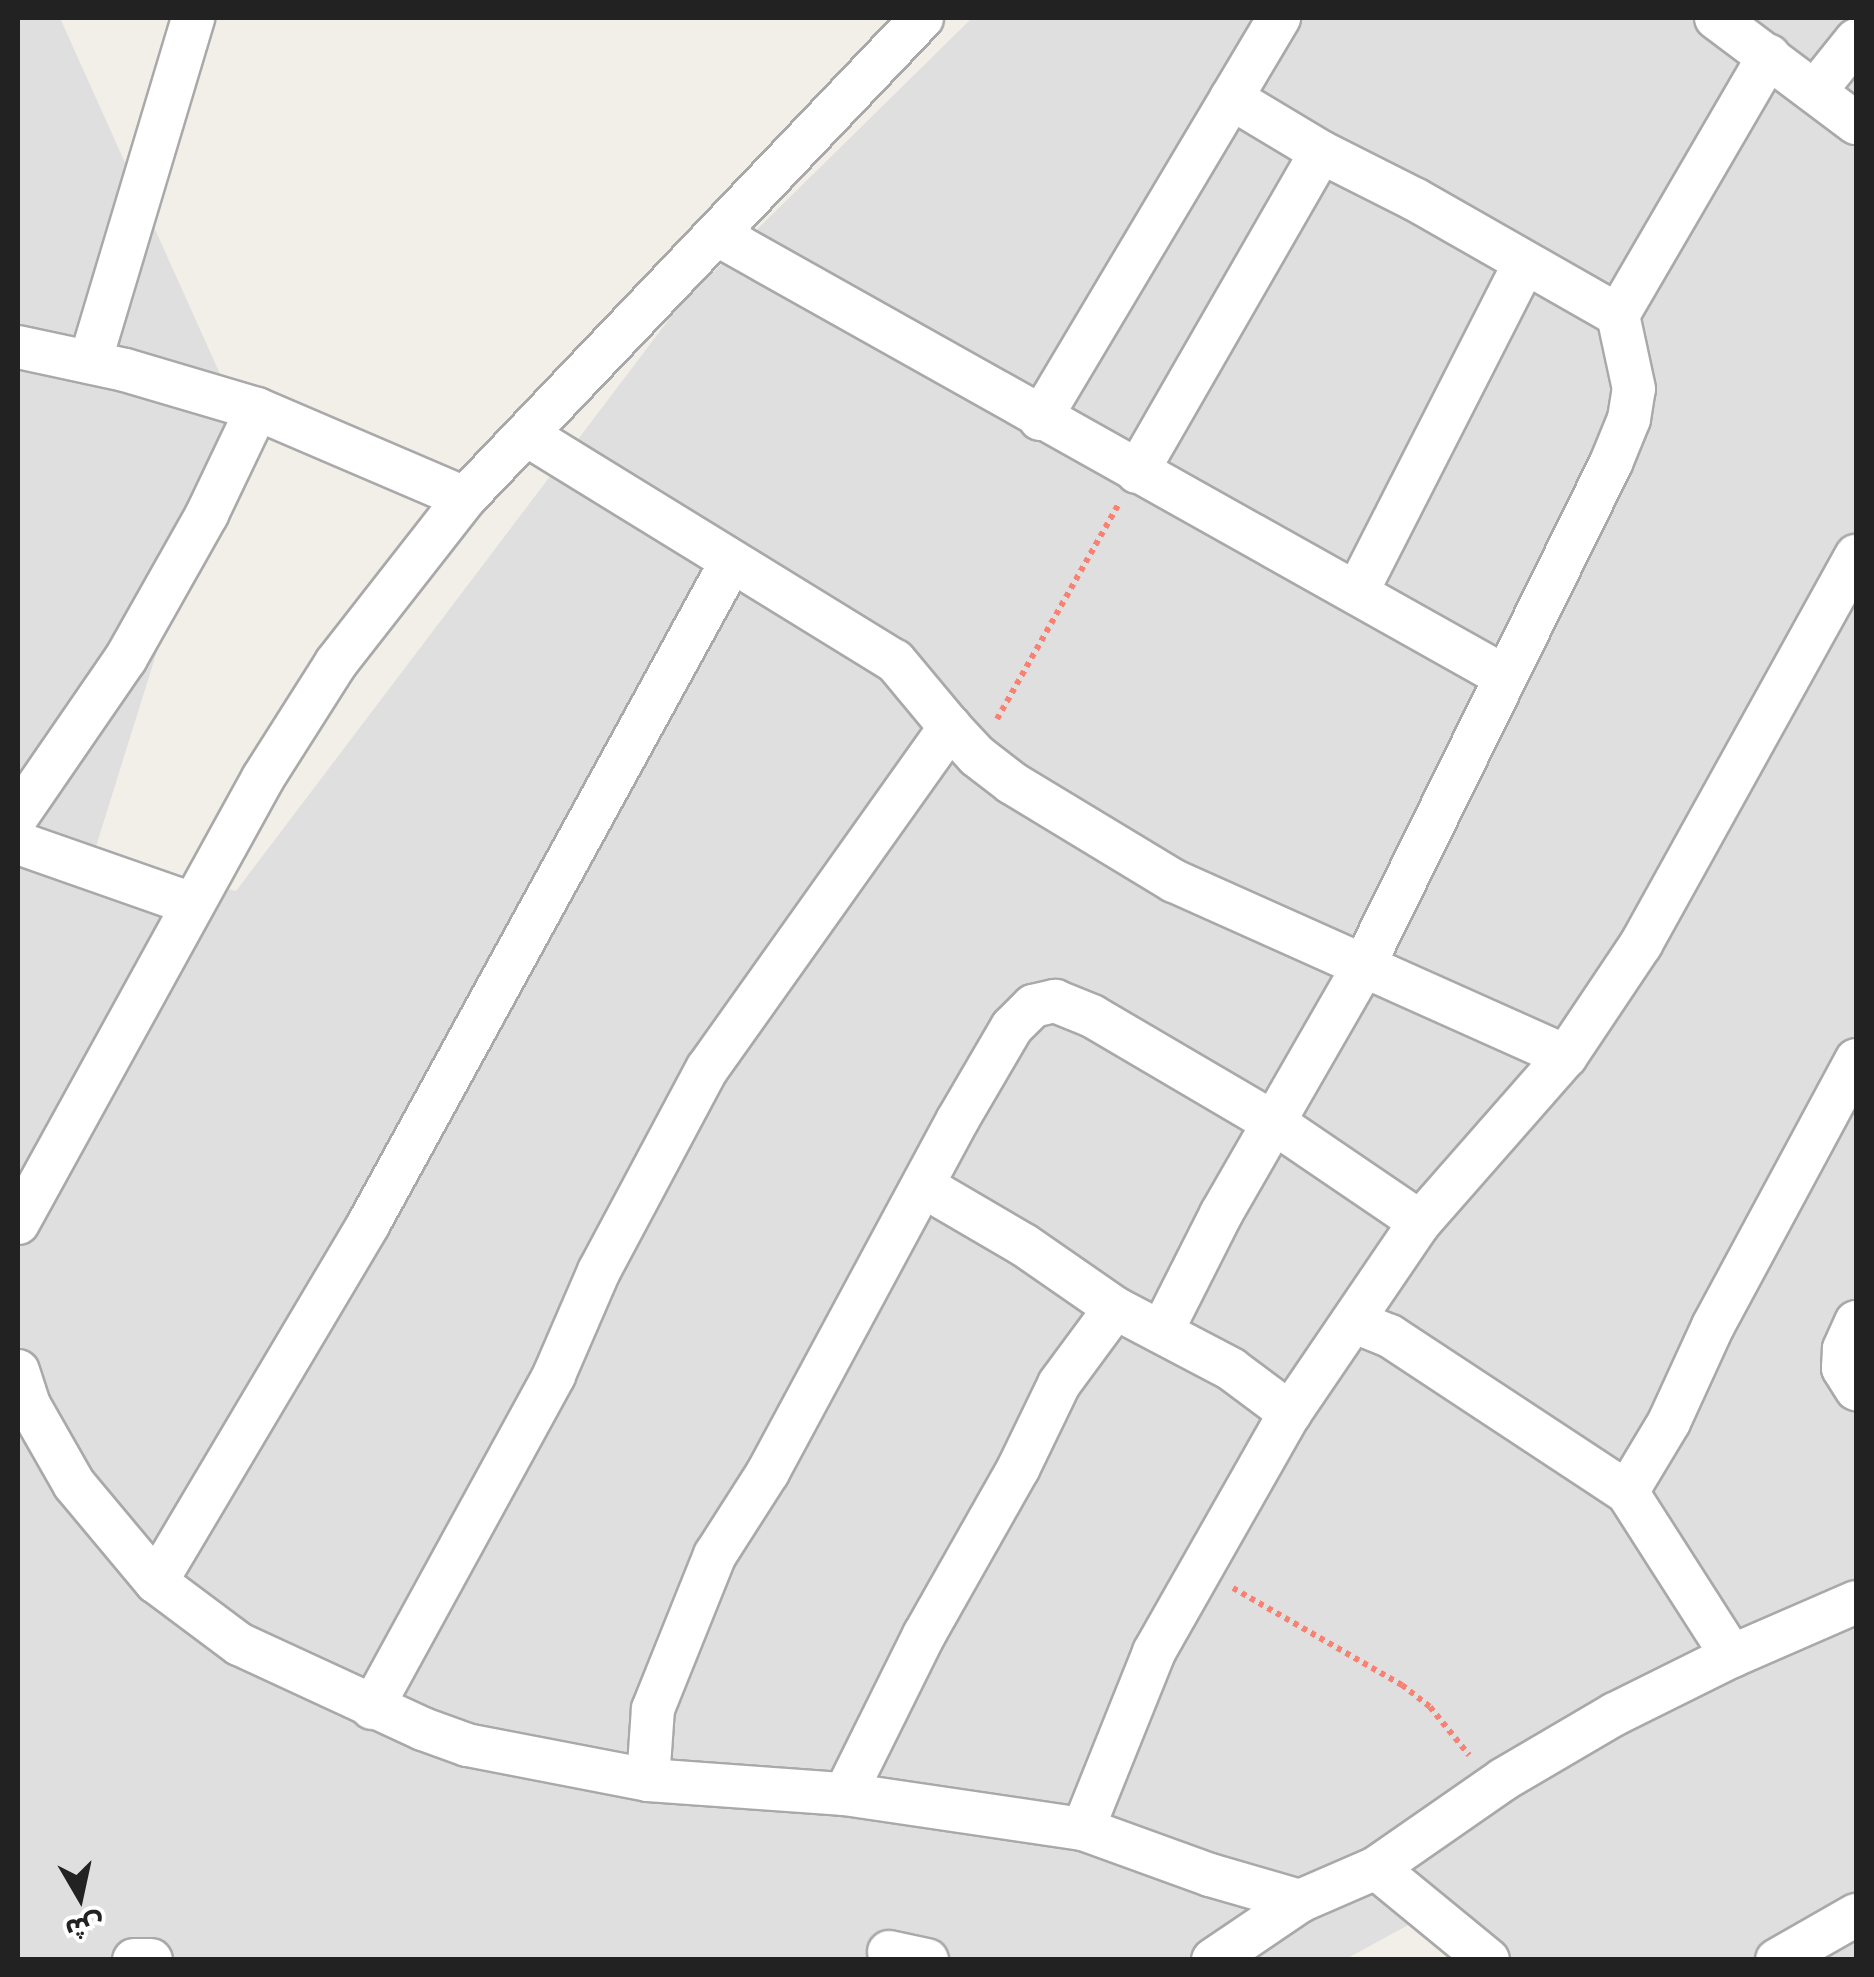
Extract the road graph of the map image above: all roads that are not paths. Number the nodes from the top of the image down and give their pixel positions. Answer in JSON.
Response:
{"nodes":[{"id":1,"x":193,"y":18,"type":"edge"},
{"id":2,"x":922,"y":18,"type":"edge"},
{"id":3,"x":1279,"y":18,"type":"edge"},
{"id":4,"x":1716,"y":18,"type":"edge"},
{"id":5,"x":1856,"y":40,"type":"edge"},
{"id":6,"x":1768,"y":56,"type":"junction"},
{"id":7,"x":1816,"y":90,"type":"junction"},
{"id":8,"x":1231,"y":98,"type":"junction"},
{"id":9,"x":1856,"y":123,"type":"edge"},
{"id":10,"x":1321,"y":152,"type":"junction"},
{"id":11,"x":718,"y":235,"type":"junction"},
{"id":12,"x":1524,"y":264,"type":"junction"},
{"id":13,"x":1618,"y":315,"type":"junction"},
{"id":14,"x":18,"y":346,"type":"edge"},
{"id":15,"x":90,"y":362,"type":"junction"},
{"id":16,"x":257,"y":409,"type":"junction"},
{"id":17,"x":1040,"y":419,"type":"junction"},
{"id":18,"x":527,"y":435,"type":"junction"},
{"id":19,"x":1138,"y":472,"type":"junction"},
{"id":20,"x":466,"y":498,"type":"junction"},
{"id":21,"x":1856,"y":556,"type":"edge"},
{"id":22,"x":732,"y":562,"type":"junction"},
{"id":23,"x":1356,"y":592,"type":"junction"},
{"id":24,"x":1504,"y":676,"type":"junction"},
{"id":25,"x":964,"y":742,"type":"junction"},
{"id":26,"x":18,"y":815,"type":"edge"},
{"id":27,"x":18,"y":843,"type":"edge"},
{"id":28,"x":192,"y":904,"type":"junction"},
{"id":29,"x":1363,"y":967,"type":"junction"},
{"id":30,"x":1566,"y":1056,"type":"junction"},
{"id":31,"x":1856,"y":1060,"type":"edge"},
{"id":32,"x":1276,"y":1124,"type":"junction"},
{"id":33,"x":923,"y":1186,"type":"junction"},
{"id":34,"x":18,"y":1222,"type":"edge"},
{"id":35,"x":1420,"y":1222,"type":"junction"},
{"id":36,"x":1115,"y":1308,"type":"junction"},
{"id":37,"x":1355,"y":1322,"type":"junction"},
{"id":38,"x":1856,"y":1322,"type":"edge"},
{"id":39,"x":1162,"y":1331,"type":"junction"},
{"id":40,"x":18,"y":1371,"type":"edge"},
{"id":41,"x":1856,"y":1389,"type":"edge"},
{"id":42,"x":1290,"y":1414,"type":"junction"},
{"id":43,"x":1628,"y":1492,"type":"junction"},
{"id":44,"x":156,"y":1582,"type":"junction"},
{"id":45,"x":1856,"y":1602,"type":"edge"},
{"id":46,"x":1732,"y":1656,"type":"junction"},
{"id":47,"x":372,"y":1708,"type":"junction"},
{"id":48,"x":648,"y":1780,"type":"junction"},
{"id":49,"x":846,"y":1794,"type":"junction"},
{"id":50,"x":1084,"y":1829,"type":"junction"},
{"id":51,"x":1376,"y":1868,"type":"junction"},
{"id":52,"x":1300,"y":1901,"type":"junction"},
{"id":53,"x":1856,"y":1915,"type":"edge"},
{"id":54,"x":1482,"y":1956,"type":"edge"},
{"id":55,"x":134,"y":1960,"type":"edge"},
{"id":56,"x":151,"y":1960,"type":"edge"},
{"id":57,"x":1213,"y":1960,"type":"edge"},
{"id":58,"x":1777,"y":1960,"type":"edge"}],
"edges":[{"from":1,"to":15,"type":"street"},
{"from":2,"to":11,"type":"street"},
{"from":3,"to":8,"type":"street"},
{"from":4,"to":6,"type":"street"},
{"from":5,"to":7,"type":"street"},
{"from":6,"to":7,"type":"street"},
{"from":6,"to":13,"type":"street"},
{"from":7,"to":9,"type":"street"},
{"from":8,"to":10,"type":"street"},
{"from":8,"to":17,"type":"street"},
{"from":10,"to":12,"type":"street"},
{"from":10,"to":19,"type":"street"},
{"from":11,"to":17,"type":"street"},
{"from":11,"to":18,"type":"street"},
{"from":12,"to":13,"type":"street"},
{"from":12,"to":23,"type":"street"},
{"from":13,"to":24,"type":"street"},
{"from":14,"to":15,"type":"street"},
{"from":15,"to":16,"type":"street"},
{"from":16,"to":20,"type":"street"},
{"from":16,"to":26,"type":"street"},
{"from":17,"to":19,"type":"street"},
{"from":18,"to":20,"type":"street"},
{"from":18,"to":22,"type":"street"},
{"from":19,"to":23,"type":"street"},
{"from":20,"to":28,"type":"street"},
{"from":21,"to":30,"type":"street"},
{"from":22,"to":25,"type":"street"},
{"from":22,"to":44,"type":"street"},
{"from":23,"to":24,"type":"street"},
{"from":24,"to":29,"type":"street"},
{"from":25,"to":29,"type":"street"},
{"from":25,"to":47,"type":"street"},
{"from":27,"to":28,"type":"street"},
{"from":28,"to":34,"type":"street"},
{"from":29,"to":30,"type":"street"},
{"from":29,"to":32,"type":"street"},
{"from":30,"to":35,"type":"street"},
{"from":31,"to":43,"type":"street"},
{"from":32,"to":33,"type":"street"},
{"from":32,"to":35,"type":"street"},
{"from":32,"to":39,"type":"street"},
{"from":33,"to":36,"type":"street"},
{"from":33,"to":48,"type":"street"},
{"from":35,"to":37,"type":"street"},
{"from":36,"to":39,"type":"street"},
{"from":36,"to":49,"type":"street"},
{"from":37,"to":42,"type":"street"},
{"from":37,"to":43,"type":"street"},
{"from":38,"to":41,"type":"street"},
{"from":39,"to":42,"type":"street"},
{"from":40,"to":44,"type":"street"},
{"from":42,"to":50,"type":"street"},
{"from":43,"to":46,"type":"street"},
{"from":44,"to":47,"type":"street"},
{"from":45,"to":46,"type":"street"},
{"from":46,"to":51,"type":"street"},
{"from":47,"to":48,"type":"street"},
{"from":48,"to":49,"type":"street"},
{"from":49,"to":50,"type":"street"},
{"from":50,"to":52,"type":"street"},
{"from":51,"to":52,"type":"street"},
{"from":51,"to":54,"type":"street"},
{"from":52,"to":57,"type":"street"},
{"from":53,"to":58,"type":"street"},
{"from":55,"to":56,"type":"street"}]}
